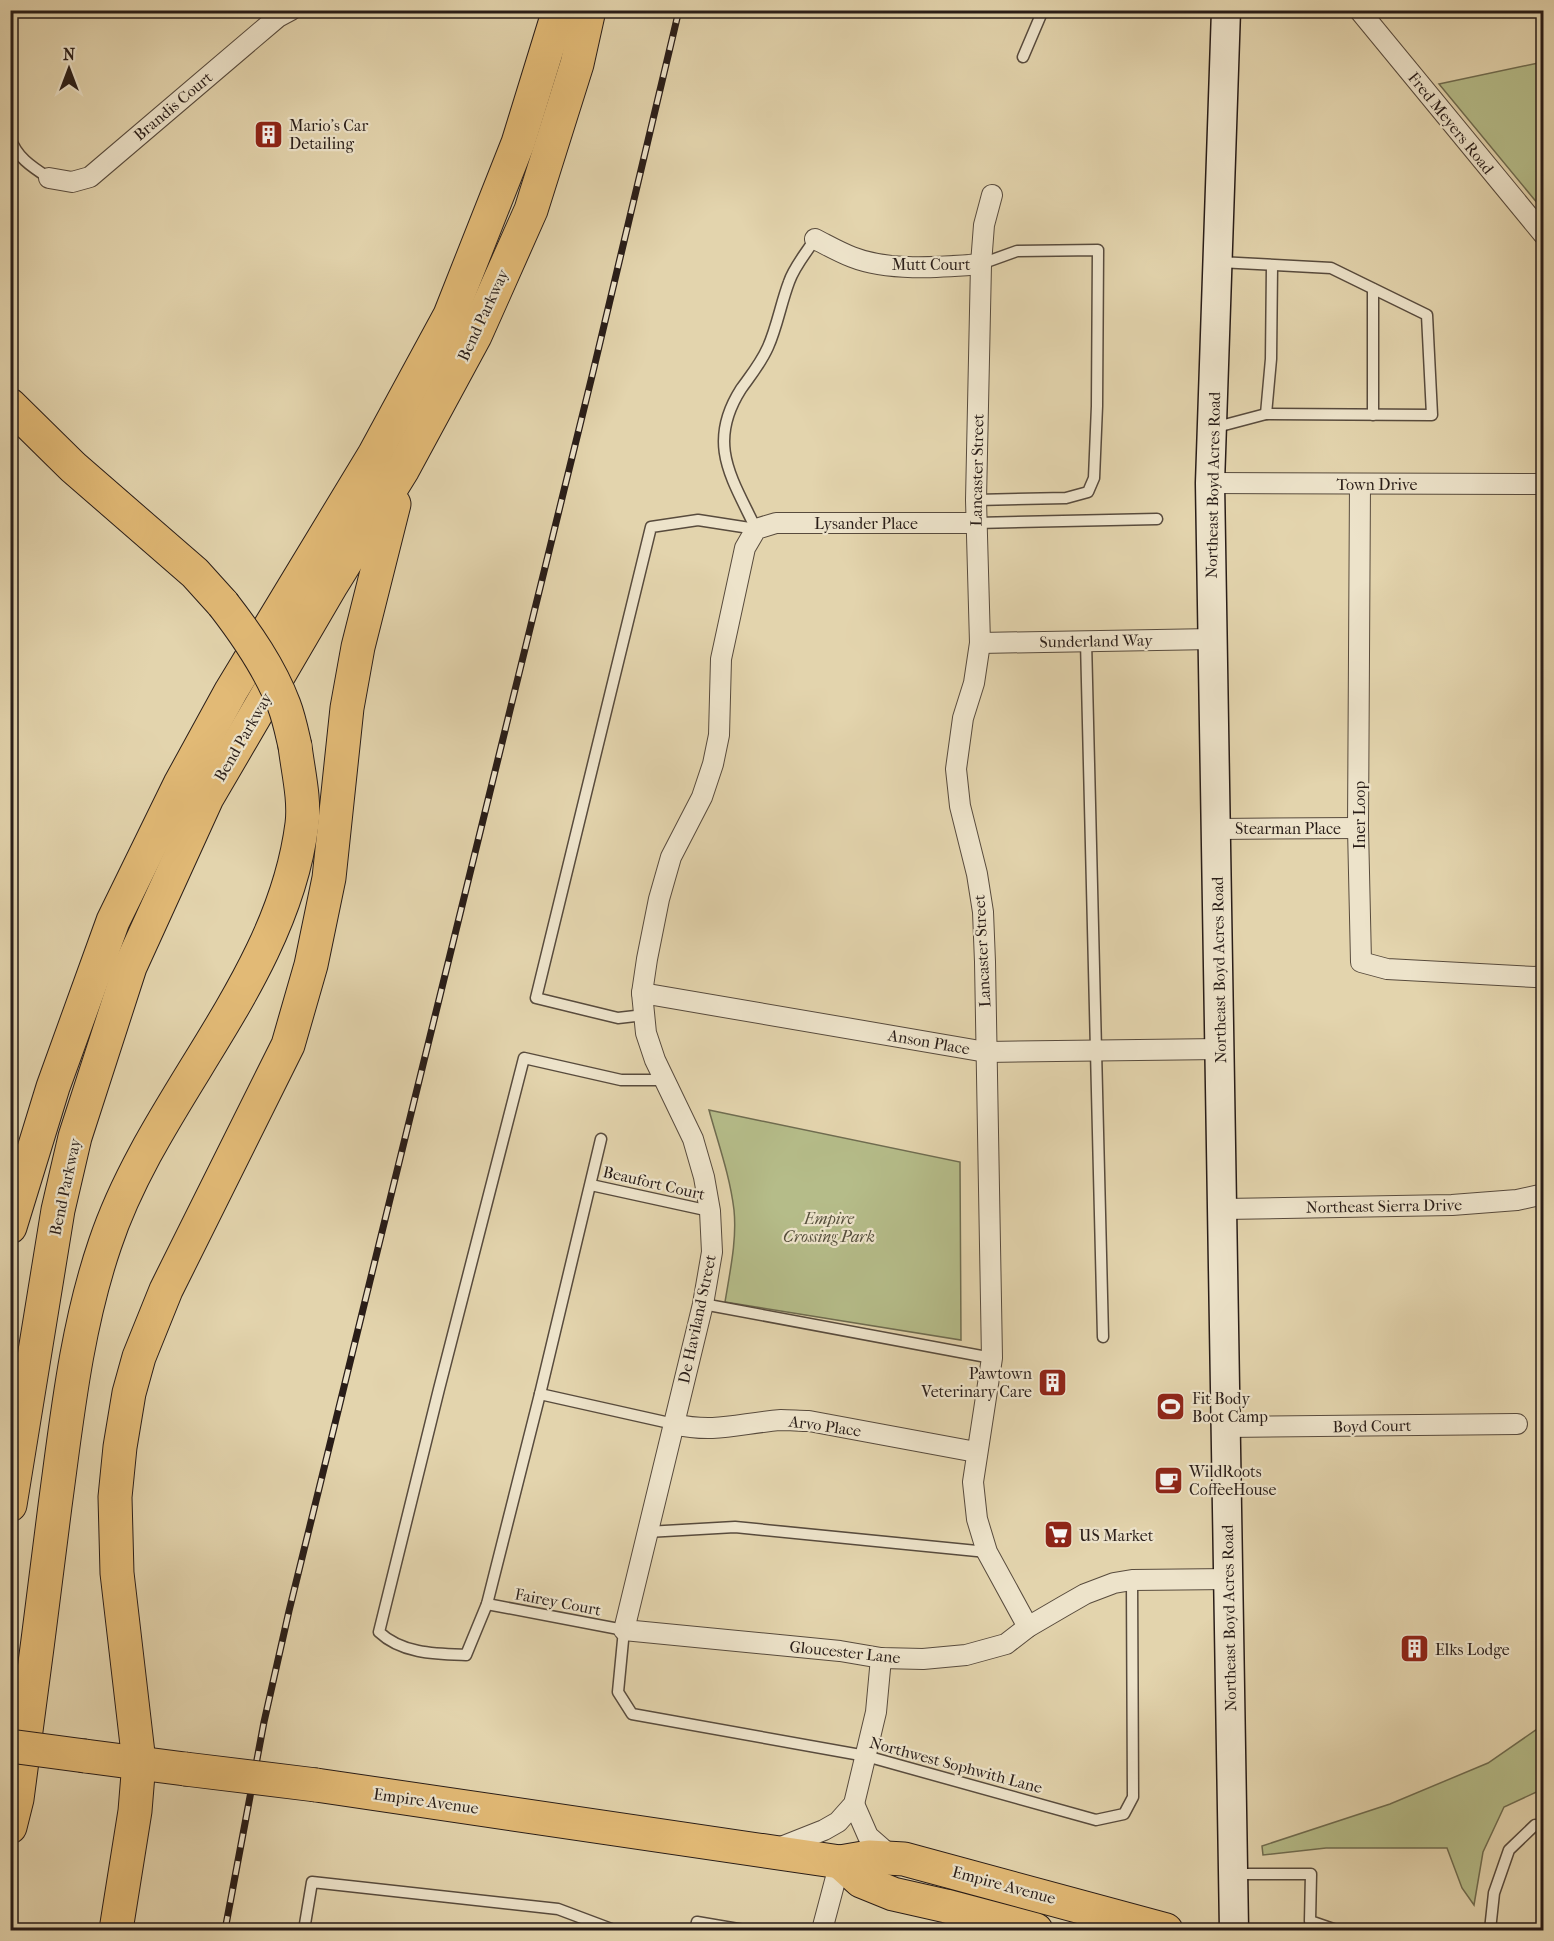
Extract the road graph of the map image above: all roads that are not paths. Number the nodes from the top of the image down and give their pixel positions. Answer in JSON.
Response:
{"nodes":[{"id":1,"x":291,"y":10,"type":"edge"},
{"id":2,"x":559,"y":10,"type":"edge"},
{"id":3,"x":589,"y":10,"type":"edge"},
{"id":4,"x":1043,"y":10,"type":"edge"},
{"id":5,"x":1226,"y":10,"type":"edge"},
{"id":6,"x":1359,"y":10,"type":"edge"},
{"id":7,"x":1023,"y":57,"type":"dead end"},
{"id":8,"x":10,"y":137,"type":"edge"},
{"id":9,"x":49,"y":178,"type":"joint"},
{"id":10,"x":992,"y":195,"type":"dead end"},
{"id":11,"x":1544,"y":235,"type":"edge"},
{"id":12,"x":815,"y":239,"type":"joint"},
{"id":13,"x":1219,"y":262,"type":"junction"},
{"id":14,"x":981,"y":264,"type":"junction"},
{"id":15,"x":1272,"y":266,"type":"junction"},
{"id":16,"x":1373,"y":289,"type":"junction"},
{"id":17,"x":10,"y":405,"type":"edge"},
{"id":18,"x":1266,"y":414,"type":"junction"},
{"id":19,"x":1373,"y":415,"type":"junction"},
{"id":20,"x":1213,"y":428,"type":"junction"},
{"id":21,"x":403,"y":469,"type":"junction"},
{"id":22,"x":1210,"y":483,"type":"junction"},
{"id":23,"x":1360,"y":484,"type":"junction"},
{"id":24,"x":1544,"y":484,"type":"edge"},
{"id":25,"x":976,"y":500,"type":"junction"},
{"id":26,"x":1156,"y":519,"type":"dead end"},
{"id":27,"x":976,"y":523,"type":"junction"},
{"id":28,"x":756,"y":529,"type":"junction"},
{"id":29,"x":1213,"y":639,"type":"junction"},
{"id":30,"x":1086,"y":640,"type":"junction"},
{"id":31,"x":980,"y":644,"type":"junction"},
{"id":32,"x":1358,"y":828,"type":"junction"},
{"id":33,"x":1217,"y":829,"type":"junction"},
{"id":34,"x":1544,"y":976,"type":"edge"},
{"id":35,"x":642,"y":993,"type":"junction"},
{"id":36,"x":644,"y":1015,"type":"junction"},
{"id":37,"x":1220,"y":1049,"type":"junction"},
{"id":38,"x":1095,"y":1051,"type":"junction"},
{"id":39,"x":986,"y":1052,"type":"junction"},
{"id":40,"x":664,"y":1080,"type":"junction"},
{"id":41,"x":601,"y":1139,"type":"dead end"},
{"id":42,"x":591,"y":1185,"type":"junction"},
{"id":43,"x":1544,"y":1194,"type":"edge"},
{"id":44,"x":1223,"y":1209,"type":"junction"},
{"id":45,"x":710,"y":1211,"type":"junction"},
{"id":46,"x":10,"y":1227,"type":"edge"},
{"id":47,"x":703,"y":1304,"type":"junction"},
{"id":48,"x":1102,"y":1336,"type":"dead end"},
{"id":49,"x":992,"y":1358,"type":"junction"},
{"id":50,"x":540,"y":1394,"type":"junction"},
{"id":51,"x":674,"y":1424,"type":"junction"},
{"id":52,"x":1517,"y":1424,"type":"dead end"},
{"id":53,"x":1226,"y":1427,"type":"junction"},
{"id":54,"x":976,"y":1452,"type":"junction"},
{"id":55,"x":10,"y":1505,"type":"edge"},
{"id":56,"x":647,"y":1532,"type":"junction"},
{"id":57,"x":987,"y":1552,"type":"junction"},
{"id":58,"x":1229,"y":1579,"type":"junction"},
{"id":59,"x":1132,"y":1580,"type":"junction"},
{"id":60,"x":487,"y":1604,"type":"junction"},
{"id":61,"x":1028,"y":1627,"type":"junction"},
{"id":62,"x":624,"y":1630,"type":"junction"},
{"id":63,"x":881,"y":1658,"type":"junction"},
{"id":64,"x":10,"y":1746,"type":"edge"},
{"id":65,"x":866,"y":1756,"type":"junction"},
{"id":66,"x":139,"y":1762,"type":"junction"},
{"id":67,"x":854,"y":1804,"type":"junction"},
{"id":68,"x":1544,"y":1825,"type":"edge"},
{"id":69,"x":10,"y":1827,"type":"edge"},
{"id":70,"x":770,"y":1851,"type":"junction"},
{"id":71,"x":893,"y":1858,"type":"junction"},
{"id":72,"x":840,"y":1862,"type":"junction"},
{"id":73,"x":1233,"y":1874,"type":"junction"},
{"id":74,"x":116,"y":1930,"type":"edge"},
{"id":75,"x":304,"y":1930,"type":"edge"},
{"id":76,"x":614,"y":1930,"type":"edge"},
{"id":77,"x":695,"y":1930,"type":"edge"},
{"id":78,"x":744,"y":1930,"type":"edge"},
{"id":79,"x":822,"y":1930,"type":"edge"},
{"id":80,"x":1035,"y":1930,"type":"edge"},
{"id":81,"x":1166,"y":1930,"type":"edge"},
{"id":82,"x":1234,"y":1930,"type":"edge"},
{"id":83,"x":1335,"y":1930,"type":"edge"},
{"id":84,"x":1490,"y":1930,"type":"edge"}],
"edges":[{"from":1,"to":9,"type":"street","name":"Brandis Court"},
{"from":2,"to":46,"type":"highway","name":"Bend Parkway"},
{"from":3,"to":21,"type":"highway","name":"Bend Parkway"},
{"from":4,"to":7,"type":"lane"},
{"from":5,"to":13,"type":"street","name":"Northeast Boyd Acres Road"},
{"from":6,"to":11,"type":"street","name":"Fred Meyers Road"},
{"from":8,"to":9,"type":"lane"},
{"from":10,"to":14,"type":"street","name":"Lancaster Street"},
{"from":12,"to":14,"type":"street","name":"Mutt Court"},
{"from":12,"to":28,"type":"lane"},
{"from":13,"to":15,"type":"lane"},
{"from":13,"to":20,"type":"street","name":"Northeast Boyd Acres Road"},
{"from":14,"to":25,"type":"street","name":"Lancaster Street"},
{"from":14,"to":25,"type":"lane"},
{"from":15,"to":16,"type":"lane"},
{"from":15,"to":18,"type":"lane"},
{"from":16,"to":19,"type":"lane"},
{"from":16,"to":19,"type":"lane"},
{"from":17,"to":69,"type":"highway","bridge":true},
{"from":18,"to":19,"type":"lane"},
{"from":18,"to":20,"type":"lane"},
{"from":20,"to":22,"type":"street","name":"Northeast Boyd Acres Road"},
{"from":21,"to":55,"type":"highway","name":"Bend Parkway"},
{"from":21,"to":66,"type":"highway"},
{"from":22,"to":23,"type":"street","name":"Town Drive"},
{"from":22,"to":29,"type":"street","name":"Northeast Boyd Acres Road"},
{"from":23,"to":24,"type":"street","name":"Town Drive"},
{"from":23,"to":32,"type":"street","name":"Iner Loop"},
{"from":25,"to":27,"type":"street","name":"Lancaster Street"},
{"from":26,"to":27,"type":"lane"},
{"from":27,"to":28,"type":"street","name":"Lysander Place"},
{"from":27,"to":31,"type":"street","name":"Lancaster Street"},
{"from":28,"to":35,"type":"street","name":"De Haviland Street"},
{"from":28,"to":36,"type":"lane"},
{"from":29,"to":30,"type":"street","name":"Sunderland Way"},
{"from":29,"to":33,"type":"street","name":"Northeast Boyd Acres Road"},
{"from":30,"to":31,"type":"street","name":"Sunderland Way"},
{"from":30,"to":38,"type":"lane"},
{"from":31,"to":39,"type":"street","name":"Lancaster Street"},
{"from":32,"to":33,"type":"street","name":"Stearman Place"},
{"from":32,"to":34,"type":"street","name":"Iner Loop"},
{"from":33,"to":37,"type":"street","name":"Northeast Boyd Acres Road"},
{"from":35,"to":36,"type":"street","name":"De Haviland Street"},
{"from":35,"to":39,"type":"street","name":"Anson Place"},
{"from":36,"to":40,"type":"street","name":"De Haviland Street"},
{"from":37,"to":38,"type":"street","name":"Anson Place"},
{"from":37,"to":44,"type":"street","name":"Northeast Boyd Acres Road"},
{"from":38,"to":39,"type":"street","name":"Anson Place"},
{"from":38,"to":48,"type":"lane"},
{"from":39,"to":49,"type":"street","name":"Lancaster Street"},
{"from":40,"to":45,"type":"street","name":"De Haviland Street"},
{"from":40,"to":60,"type":"lane"},
{"from":41,"to":42,"type":"lane"},
{"from":42,"to":45,"type":"lane","name":"Beaufort Court"},
{"from":42,"to":50,"type":"lane"},
{"from":43,"to":44,"type":"street","name":"Northeast Sierra Drive"},
{"from":44,"to":53,"type":"street","name":"Northeast Boyd Acres Road"},
{"from":45,"to":47,"type":"street","name":"De Haviland Street"},
{"from":47,"to":49,"type":"lane"},
{"from":47,"to":51,"type":"street","name":"De Haviland Street"},
{"from":49,"to":54,"type":"street","name":"Lancaster Street"},
{"from":50,"to":51,"type":"lane"},
{"from":50,"to":60,"type":"lane"},
{"from":51,"to":54,"type":"street","name":"Arvo Place"},
{"from":51,"to":56,"type":"street","name":"De Haviland Street"},
{"from":52,"to":53,"type":"street","name":"Boyd Court"},
{"from":53,"to":58,"type":"street","name":"Northeast Boyd Acres Road"},
{"from":54,"to":57,"type":"street","name":"Lancaster Street"},
{"from":56,"to":57,"type":"lane"},
{"from":56,"to":62,"type":"street","name":"De Haviland Street"},
{"from":57,"to":61,"type":"street","name":"Lancaster Street"},
{"from":58,"to":59,"type":"street","name":"Gloucester Lane"},
{"from":58,"to":73,"type":"street","name":"Northeast Boyd Acres Road"},
{"from":59,"to":61,"type":"street","name":"Gloucester Lane"},
{"from":59,"to":65,"type":"lane","name":"Northwest Sophwith Lane"},
{"from":60,"to":62,"type":"lane","name":"Fairey Court"},
{"from":61,"to":63,"type":"street","name":"Gloucester Lane"},
{"from":62,"to":63,"type":"street","name":"Gloucester Lane"},
{"from":62,"to":65,"type":"lane","name":"Northwest Sophwith Lane"},
{"from":63,"to":65,"type":"street"},
{"from":64,"to":66,"type":"highway","name":"Empire Avenue","bridge":true},
{"from":65,"to":67,"type":"street"},
{"from":66,"to":70,"type":"highway","name":"Empire Avenue","bridge":true},
{"from":66,"to":74,"type":"highway"},
{"from":67,"to":70,"type":"street"},
{"from":67,"to":71,"type":"street"},
{"from":68,"to":84,"type":"lane"},
{"from":70,"to":72,"type":"highway","name":"Empire Avenue"},
{"from":71,"to":72,"type":"highway","name":"Empire Avenue"},
{"from":71,"to":81,"type":"highway","name":"Empire Avenue"},
{"from":72,"to":79,"type":"street"},
{"from":72,"to":80,"type":"highway"},
{"from":73,"to":82,"type":"street","name":"Northeast Boyd Acres Road"},
{"from":73,"to":83,"type":"lane"},
{"from":75,"to":76,"type":"lane"},
{"from":77,"to":78,"type":"lane"}]}
